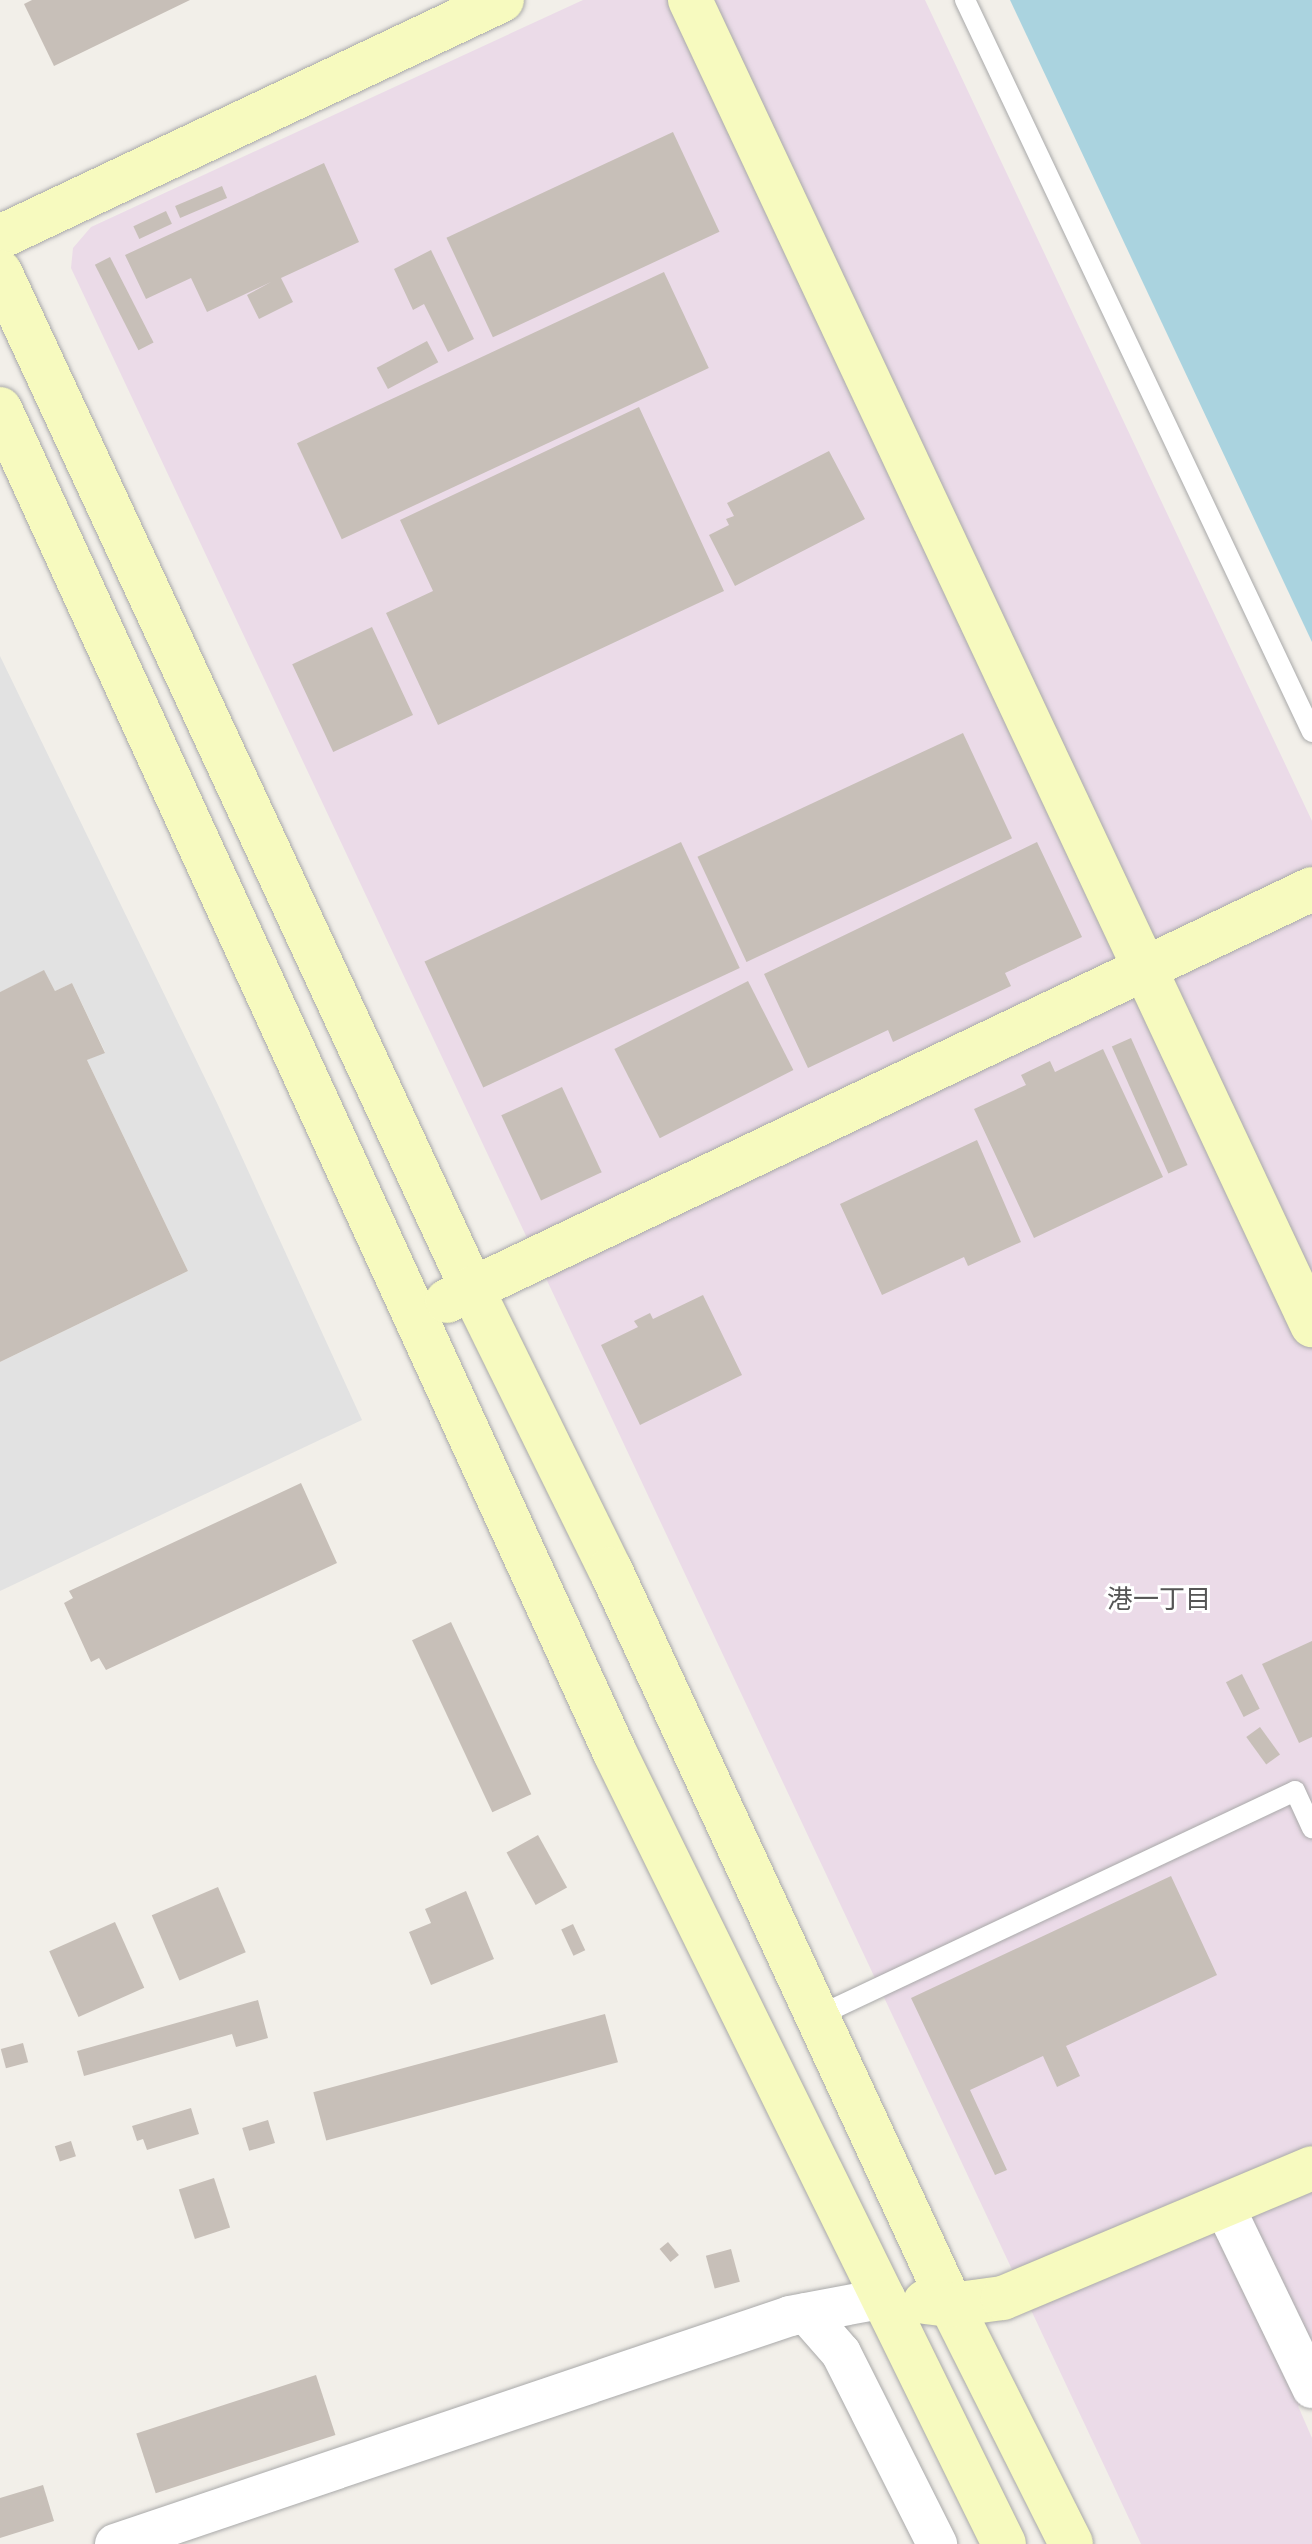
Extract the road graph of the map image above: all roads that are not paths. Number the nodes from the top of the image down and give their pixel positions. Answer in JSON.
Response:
{"nodes":[{"id":1,"x":502,"y":0,"type":"edge"},
{"id":2,"x":690,"y":0,"type":"edge"},
{"id":3,"x":965,"y":0,"type":"edge"},
{"id":4,"x":0,"y":237,"type":"edge"},
{"id":5,"x":0,"y":272,"type":"edge"},
{"id":6,"x":0,"y":409,"type":"edge"},
{"id":7,"x":1312,"y":732,"type":"edge"},
{"id":8,"x":1312,"y":889,"type":"edge"},
{"id":9,"x":1144,"y":968,"type":"junction"},
{"id":10,"x":472,"y":1289,"type":"junction"},
{"id":11,"x":416,"y":1316,"type":"junction"},
{"id":12,"x":1312,"y":1325,"type":"edge"},
{"id":13,"x":1303,"y":1787,"type":"edge"},
{"id":14,"x":1312,"y":1828,"type":"edge"},
{"id":15,"x":818,"y":2016,"type":"junction"},
{"id":16,"x":1312,"y":2168,"type":"edge"},
{"id":17,"x":1225,"y":2208,"type":"junction"},
{"id":18,"x":885,"y":2298,"type":"junction"},
{"id":19,"x":951,"y":2305,"type":"junction"},
{"id":20,"x":806,"y":2313,"type":"junction"},
{"id":21,"x":1312,"y":2388,"type":"edge"},
{"id":22,"x":115,"y":2544,"type":"edge"},
{"id":23,"x":937,"y":2544,"type":"edge"},
{"id":24,"x":1004,"y":2544,"type":"edge"},
{"id":25,"x":1071,"y":2544,"type":"edge"}],
"edges":[{"from":1,"to":4,"type":"street"},
{"from":2,"to":9,"type":"street"},
{"from":3,"to":7,"type":"lane"},
{"from":5,"to":10,"type":"street"},
{"from":6,"to":11,"type":"street"},
{"from":8,"to":9,"type":"street"},
{"from":9,"to":10,"type":"street"},
{"from":9,"to":12,"type":"street"},
{"from":10,"to":11,"type":"street"},
{"from":10,"to":15,"type":"street"},
{"from":11,"to":18,"type":"street"},
{"from":13,"to":14,"type":"lane"},
{"from":13,"to":15,"type":"lane"},
{"from":15,"to":19,"type":"street"},
{"from":16,"to":17,"type":"street"},
{"from":17,"to":19,"type":"street"},
{"from":17,"to":21,"type":"street"},
{"from":18,"to":19,"type":"street"},
{"from":18,"to":20,"type":"street"},
{"from":18,"to":24,"type":"street"},
{"from":19,"to":25,"type":"street"},
{"from":20,"to":22,"type":"street"},
{"from":20,"to":23,"type":"street"}]}
